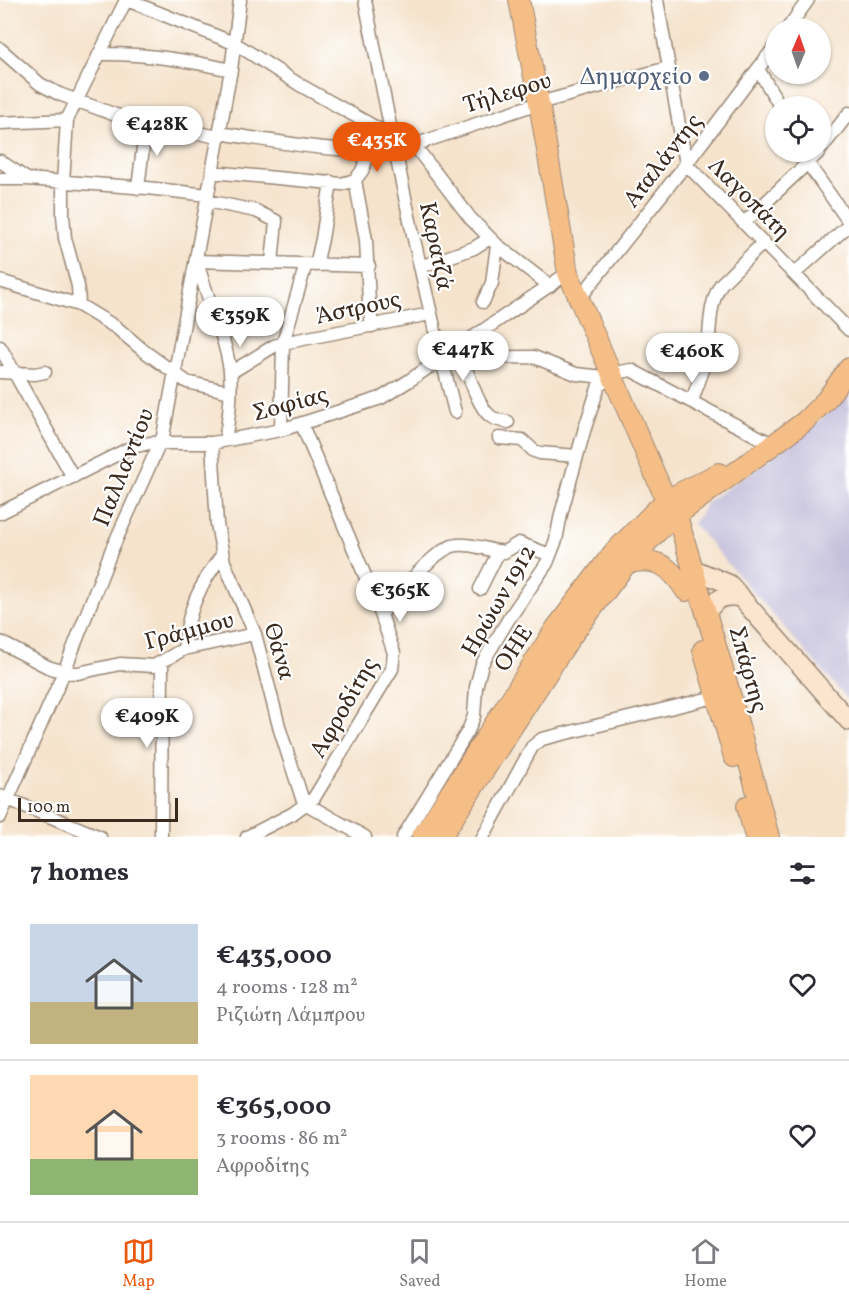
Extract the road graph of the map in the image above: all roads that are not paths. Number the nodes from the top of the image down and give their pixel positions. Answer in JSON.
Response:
{"nodes":[{"id":1,"x":127,"y":0,"type":"edge"},
{"id":2,"x":240,"y":0,"type":"edge"},
{"id":3,"x":365,"y":0,"type":"edge"},
{"id":4,"x":519,"y":0,"type":"edge"},
{"id":5,"x":657,"y":0,"type":"edge"},
{"id":6,"x":808,"y":0,"type":"edge"},
{"id":7,"x":795,"y":18,"type":"edge"},
{"id":8,"x":236,"y":44,"type":"junction"},
{"id":9,"x":0,"y":49,"type":"edge"},
{"id":10,"x":99,"y":54,"type":"junction"},
{"id":11,"x":765,"y":60,"type":"edge"},
{"id":12,"x":668,"y":68,"type":"junction"},
{"id":13,"x":758,"y":69,"type":"junction"},
{"id":14,"x":231,"y":70,"type":"junction"},
{"id":15,"x":774,"y":96,"type":"edge"},
{"id":16,"x":75,"y":100,"type":"junction"},
{"id":17,"x":539,"y":103,"type":"junction"},
{"id":18,"x":849,"y":113,"type":"edge"},
{"id":19,"x":67,"y":120,"type":"junction"},
{"id":20,"x":0,"y":123,"type":"edge"},
{"id":21,"x":146,"y":123,"type":"junction"},
{"id":22,"x":219,"y":135,"type":"junction"},
{"id":23,"x":391,"y":136,"type":"junction"},
{"id":24,"x":831,"y":137,"type":"edge"},
{"id":25,"x":414,"y":144,"type":"junction"},
{"id":26,"x":394,"y":149,"type":"junction"},
{"id":27,"x":370,"y":150,"type":"junction"},
{"id":28,"x":0,"y":161,"type":"edge"},
{"id":29,"x":807,"y":163,"type":"joint"},
{"id":30,"x":686,"y":164,"type":"junction"},
{"id":31,"x":212,"y":172,"type":"junction"},
{"id":32,"x":0,"y":179,"type":"edge"},
{"id":33,"x":27,"y":179,"type":"junction"},
{"id":34,"x":355,"y":180,"type":"junction"},
{"id":35,"x":63,"y":182,"type":"junction"},
{"id":36,"x":331,"y":182,"type":"junction"},
{"id":37,"x":138,"y":188,"type":"junction"},
{"id":38,"x":208,"y":198,"type":"junction"},
{"id":39,"x":744,"y":223,"type":"junction"},
{"id":40,"x":849,"y":224,"type":"edge"},
{"id":41,"x":493,"y":242,"type":"junction"},
{"id":42,"x":764,"y":242,"type":"junction"},
{"id":43,"x":197,"y":261,"type":"junction"},
{"id":44,"x":272,"y":263,"type":"junction"},
{"id":45,"x":311,"y":265,"type":"junction"},
{"id":46,"x":369,"y":267,"type":"junction"},
{"id":47,"x":420,"y":267,"type":"junction"},
{"id":48,"x":568,"y":273,"type":"junction"},
{"id":49,"x":795,"y":273,"type":"junction"},
{"id":50,"x":0,"y":280,"type":"edge"},
{"id":51,"x":550,"y":286,"type":"junction"},
{"id":52,"x":579,"y":298,"type":"junction"},
{"id":53,"x":483,"y":302,"type":"dead end"},
{"id":54,"x":79,"y":305,"type":"junction"},
{"id":55,"x":430,"y":314,"type":"junction"},
{"id":56,"x":372,"y":326,"type":"junction"},
{"id":57,"x":849,"y":330,"type":"edge"},
{"id":58,"x":283,"y":343,"type":"junction"},
{"id":59,"x":0,"y":347,"type":"edge"},
{"id":60,"x":441,"y":358,"type":"junction"},
{"id":61,"x":462,"y":359,"type":"junction"},
{"id":62,"x":849,"y":368,"type":"edge"},
{"id":63,"x":0,"y":372,"type":"edge"},
{"id":64,"x":45,"y":372,"type":"dead end"},
{"id":65,"x":14,"y":374,"type":"junction"},
{"id":66,"x":230,"y":374,"type":"junction"},
{"id":67,"x":176,"y":375,"type":"junction"},
{"id":68,"x":613,"y":378,"type":"junction"},
{"id":69,"x":230,"y":392,"type":"junction"},
{"id":70,"x":692,"y":401,"type":"junction"},
{"id":71,"x":455,"y":412,"type":"dead end"},
{"id":72,"x":508,"y":422,"type":"dead end"},
{"id":73,"x":302,"y":425,"type":"junction"},
{"id":74,"x":281,"y":430,"type":"junction"},
{"id":75,"x":499,"y":438,"type":"dead end"},
{"id":76,"x":225,"y":440,"type":"junction"},
{"id":77,"x":160,"y":443,"type":"junction"},
{"id":78,"x":212,"y":443,"type":"junction"},
{"id":79,"x":772,"y":444,"type":"junction"},
{"id":80,"x":577,"y":456,"type":"junction"},
{"id":81,"x":73,"y":477,"type":"junction"},
{"id":82,"x":0,"y":513,"type":"edge"},
{"id":83,"x":670,"y":513,"type":"junction"},
{"id":84,"x":499,"y":551,"type":"junction"},
{"id":85,"x":222,"y":555,"type":"junction"},
{"id":86,"x":550,"y":555,"type":"junction"},
{"id":87,"x":627,"y":563,"type":"junction"},
{"id":88,"x":693,"y":569,"type":"junction"},
{"id":89,"x":480,"y":589,"type":"dead end"},
{"id":90,"x":686,"y":591,"type":"junction"},
{"id":91,"x":741,"y":597,"type":"junction"},
{"id":92,"x":381,"y":614,"type":"junction"},
{"id":93,"x":706,"y":614,"type":"junction"},
{"id":94,"x":255,"y":634,"type":"junction"},
{"id":95,"x":0,"y":642,"type":"edge"},
{"id":96,"x":184,"y":649,"type":"junction"},
{"id":97,"x":162,"y":662,"type":"junction"},
{"id":98,"x":64,"y":672,"type":"junction"},
{"id":99,"x":723,"y":695,"type":"junction"},
{"id":100,"x":849,"y":721,"type":"edge"},
{"id":101,"x":4,"y":797,"type":"edge"},
{"id":102,"x":307,"y":804,"type":"junction"},
{"id":103,"x":0,"y":817,"type":"edge"},
{"id":104,"x":100,"y":837,"type":"edge"},
{"id":105,"x":161,"y":837,"type":"edge"},
{"id":106,"x":248,"y":837,"type":"edge"},
{"id":107,"x":364,"y":837,"type":"edge"},
{"id":108,"x":404,"y":837,"type":"edge"},
{"id":109,"x":422,"y":837,"type":"edge"},
{"id":110,"x":441,"y":837,"type":"edge"},
{"id":111,"x":483,"y":837,"type":"edge"},
{"id":112,"x":755,"y":837,"type":"edge"},
{"id":113,"x":769,"y":837,"type":"edge"}],
"edges":[{"from":1,"to":8,"type":"street"},
{"from":1,"to":10,"type":"street"},
{"from":2,"to":8,"type":"street","name":"Παλλαντίου"},
{"from":3,"to":23,"type":"street","name":"Καρατζά"},
{"from":4,"to":17,"type":"main road"},
{"from":5,"to":12,"type":"street","name":"Λαγοπάτη"},
{"from":6,"to":7,"type":"street"},
{"from":8,"to":14,"type":"street","name":"Παλλαντίου"},
{"from":8,"to":23,"type":"street"},
{"from":9,"to":16,"type":"street","name":"Τήλεφου"},
{"from":10,"to":14,"type":"street"},
{"from":10,"to":16,"type":"street"},
{"from":11,"to":13,"type":"street","name":"Αταλάντης"},
{"from":12,"to":17,"type":"street","name":"Τήλεφου"},
{"from":12,"to":30,"type":"street","name":"Λαγοπάτη"},
{"from":13,"to":15,"type":"street"},
{"from":13,"to":30,"type":"street","name":"Αταλάντης"},
{"from":14,"to":22,"type":"street","name":"Παλλαντίου"},
{"from":16,"to":19,"type":"street"},
{"from":16,"to":21,"type":"street","name":"Τήλεφου"},
{"from":17,"to":25,"type":"street","name":"Τήλεφου"},
{"from":17,"to":48,"type":"main road"},
{"from":18,"to":24,"type":"street"},
{"from":19,"to":20,"type":"street"},
{"from":19,"to":35,"type":"street"},
{"from":21,"to":22,"type":"street","name":"Τήλεφου"},
{"from":21,"to":37,"type":"street"},
{"from":22,"to":27,"type":"street","name":"Τήλεφου"},
{"from":22,"to":31,"type":"street","name":"Παλλαντίου"},
{"from":23,"to":26,"type":"street","name":"Καρατζά"},
{"from":25,"to":26,"type":"street","name":"Τήλεφου"},
{"from":25,"to":41,"type":"street"},
{"from":26,"to":27,"type":"street","name":"Τήλεφου"},
{"from":26,"to":47,"type":"street","name":"Καρατζά"},
{"from":27,"to":34,"type":"street"},
{"from":28,"to":33,"type":"street"},
{"from":29,"to":39,"type":"street"},
{"from":29,"to":40,"type":"street"},
{"from":30,"to":39,"type":"street","name":"Λαγοπάτη"},
{"from":30,"to":52,"type":"street","name":"Αταλάντης"},
{"from":31,"to":36,"type":"street"},
{"from":31,"to":38,"type":"street","name":"Παλλαντίου"},
{"from":32,"to":33,"type":"street"},
{"from":33,"to":35,"type":"street"},
{"from":34,"to":36,"type":"street"},
{"from":34,"to":46,"type":"street"},
{"from":35,"to":37,"type":"street"},
{"from":35,"to":54,"type":"street"},
{"from":36,"to":45,"type":"street"},
{"from":37,"to":38,"type":"street"},
{"from":38,"to":43,"type":"street","name":"Παλλαντίου"},
{"from":38,"to":44,"type":"street"},
{"from":39,"to":42,"type":"street","name":"Λαγοπάτη"},
{"from":40,"to":49,"type":"street"},
{"from":41,"to":47,"type":"street"},
{"from":41,"to":51,"type":"street"},
{"from":41,"to":53,"type":"street"},
{"from":42,"to":49,"type":"street","name":"Λαγοπάτη"},
{"from":42,"to":70,"type":"street"},
{"from":43,"to":44,"type":"street"},
{"from":43,"to":66,"type":"street"},
{"from":43,"to":67,"type":"street","name":"Παλλαντίου"},
{"from":44,"to":45,"type":"street"},
{"from":45,"to":46,"type":"street"},
{"from":45,"to":58,"type":"street"},
{"from":46,"to":56,"type":"street"},
{"from":47,"to":55,"type":"street","name":"Καρατζά"},
{"from":48,"to":51,"type":"street","name":"Σοφίας"},
{"from":48,"to":52,"type":"main road"},
{"from":49,"to":57,"type":"street","name":"Λαγοπάτη"},
{"from":50,"to":54,"type":"street"},
{"from":51,"to":60,"type":"street","name":"Σοφίας"},
{"from":52,"to":68,"type":"main road"},
{"from":54,"to":67,"type":"street"},
{"from":55,"to":56,"type":"street","name":"Άστρους"},
{"from":55,"to":60,"type":"street","name":"Καρατζά"},
{"from":56,"to":58,"type":"street","name":"Άστρους"},
{"from":58,"to":66,"type":"street","name":"Άστρους"},
{"from":58,"to":74,"type":"street"},
{"from":59,"to":65,"type":"street"},
{"from":60,"to":61,"type":"street"},
{"from":60,"to":71,"type":"street","name":"Καρατζά"},
{"from":60,"to":73,"type":"street","name":"Σοφίας"},
{"from":61,"to":68,"type":"street"},
{"from":61,"to":72,"type":"street"},
{"from":62,"to":79,"type":"main road"},
{"from":63,"to":65,"type":"street"},
{"from":64,"to":65,"type":"street"},
{"from":65,"to":81,"type":"street"},
{"from":66,"to":69,"type":"street"},
{"from":67,"to":69,"type":"street"},
{"from":67,"to":77,"type":"street","name":"Παλλαντίου"},
{"from":68,"to":70,"type":"street"},
{"from":68,"to":80,"type":"street","name":"Ηρώων 1912"},
{"from":68,"to":83,"type":"main road"},
{"from":69,"to":76,"type":"street"},
{"from":70,"to":79,"type":"street"},
{"from":73,"to":74,"type":"street","name":"Σοφίας"},
{"from":73,"to":92,"type":"street","name":"Αφροδίτης"},
{"from":74,"to":76,"type":"street","name":"Σοφίας"},
{"from":75,"to":80,"type":"street"},
{"from":76,"to":78,"type":"street","name":"Σοφίας"},
{"from":77,"to":78,"type":"street","name":"Σοφίας"},
{"from":77,"to":81,"type":"street","name":"Σοφίας"},
{"from":77,"to":98,"type":"street","name":"Παλλαντίου"},
{"from":78,"to":85,"type":"street","name":"Θάνα"},
{"from":79,"to":83,"type":"main road"},
{"from":80,"to":86,"type":"street","name":"Ηρώων 1912"},
{"from":81,"to":82,"type":"street","name":"Σοφίας"},
{"from":83,"to":87,"type":"main road","name":"ΟΗΕ"},
{"from":83,"to":88,"type":"main road","name":"Σπάρτης"},
{"from":83,"to":90,"type":"main road","name":"Σπάρτης"},
{"from":83,"to":109,"type":"main road","name":"ΟΗΕ"},
{"from":84,"to":86,"type":"street"},
{"from":84,"to":89,"type":"street"},
{"from":84,"to":92,"type":"street"},
{"from":85,"to":94,"type":"street","name":"Θάνα"},
{"from":85,"to":96,"type":"street"},
{"from":86,"to":108,"type":"street","name":"Ηρώων 1912"},
{"from":87,"to":90,"type":"main road"},
{"from":87,"to":110,"type":"main road","name":"ΟΗΕ"},
{"from":88,"to":91,"type":"main road"},
{"from":88,"to":93,"type":"main road","name":"Σπάρτης"},
{"from":90,"to":99,"type":"main road","name":"Σπάρτης"},
{"from":91,"to":93,"type":"main road"},
{"from":91,"to":100,"type":"main road"},
{"from":92,"to":102,"type":"street","name":"Αφροδίτης"},
{"from":93,"to":99,"type":"main road","name":"Σπάρτης"},
{"from":94,"to":96,"type":"street","name":"Γράμμου"},
{"from":94,"to":102,"type":"street","name":"Θάνα"},
{"from":95,"to":98,"type":"street"},
{"from":96,"to":97,"type":"street","name":"Γράμμου"},
{"from":97,"to":98,"type":"street","name":"Γράμμου"},
{"from":97,"to":105,"type":"street"},
{"from":98,"to":101,"type":"street","name":"Παλλαντίου"},
{"from":99,"to":111,"type":"street"},
{"from":99,"to":112,"type":"main road","name":"Σπάρτης"},
{"from":99,"to":113,"type":"main road","name":"Σπάρτης"},
{"from":101,"to":103,"type":"street","name":"Παλλαντίου"},
{"from":101,"to":104,"type":"street"},
{"from":102,"to":106,"type":"street"},
{"from":102,"to":107,"type":"street"}]}
